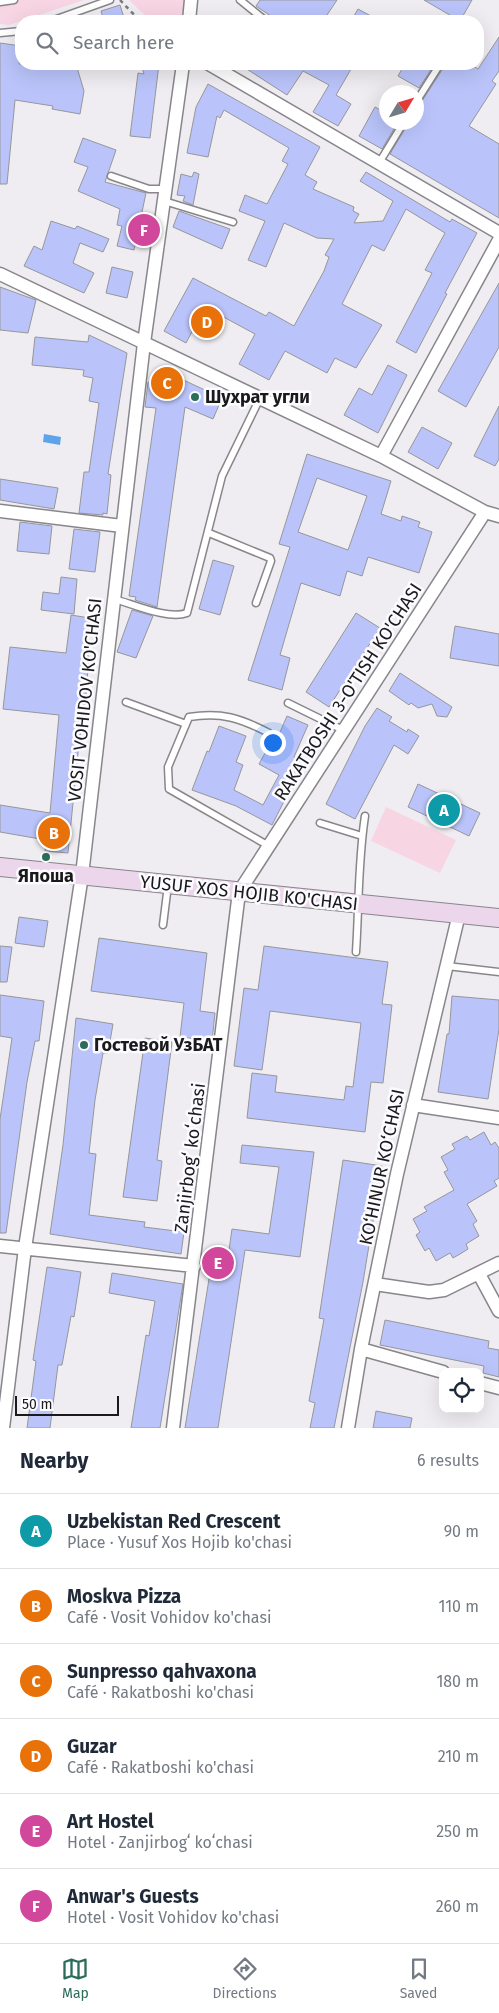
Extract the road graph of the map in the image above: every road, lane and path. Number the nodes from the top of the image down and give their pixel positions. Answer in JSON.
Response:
{"nodes":[{"id":1,"x":14,"y":0,"type":"edge"},
{"id":2,"x":110,"y":0,"type":"edge"},
{"id":3,"x":120,"y":0,"type":"edge"},
{"id":4,"x":191,"y":0,"type":"edge"},
{"id":5,"x":240,"y":0,"type":"edge"},
{"id":6,"x":0,"y":2,"type":"edge"},
{"id":7,"x":69,"y":15,"type":"edge"},
{"id":8,"x":134,"y":15,"type":"edge"},
{"id":9,"x":190,"y":15,"type":"edge"},
{"id":10,"x":259,"y":15,"type":"edge"},
{"id":11,"x":15,"y":32,"type":"edge"},
{"id":12,"x":0,"y":33,"type":"edge"},
{"id":13,"x":182,"y":70,"type":"edge"},
{"id":14,"x":219,"y":70,"type":"edge"},
{"id":15,"x":436,"y":70,"type":"edge"},
{"id":16,"x":424,"y":89,"type":"edge"},
{"id":17,"x":399,"y":130,"type":"edge"},
{"id":18,"x":379,"y":163,"type":"junction"},
{"id":19,"x":111,"y":176,"type":"dead end"},
{"id":20,"x":165,"y":195,"type":"junction"},
{"id":21,"x":233,"y":222,"type":"dead end"},
{"id":22,"x":499,"y":233,"type":"edge"},
{"id":23,"x":499,"y":240,"type":"edge"},
{"id":24,"x":0,"y":274,"type":"edge"},
{"id":25,"x":144,"y":343,"type":"junction"},
{"id":26,"x":260,"y":398,"type":"junction"},
{"id":27,"x":381,"y":456,"type":"junction"},
{"id":28,"x":0,"y":511,"type":"edge"},
{"id":29,"x":485,"y":512,"type":"junction"},
{"id":30,"x":499,"y":516,"type":"edge"},
{"id":31,"x":122,"y":526,"type":"junction"},
{"id":32,"x":209,"y":533,"type":"junction"},
{"id":33,"x":114,"y":599,"type":"junction"},
{"id":34,"x":256,"y":603,"type":"dead end"},
{"id":35,"x":126,"y":702,"type":"dead end"},
{"id":36,"x":288,"y":703,"type":"dead end"},
{"id":37,"x":186,"y":724,"type":"junction"},
{"id":38,"x":345,"y":731,"type":"junction"},
{"id":39,"x":269,"y":733,"type":"dead end"},
{"id":40,"x":365,"y":816,"type":"dead end"},
{"id":41,"x":320,"y":823,"type":"dead end"},
{"id":42,"x":362,"y":836,"type":"junction"},
{"id":43,"x":269,"y":846,"type":"junction"},
{"id":44,"x":0,"y":867,"type":"edge"},
{"id":45,"x":82,"y":875,"type":"junction"},
{"id":46,"x":168,"y":884,"type":"junction"},
{"id":47,"x":239,"y":892,"type":"junction"},
{"id":48,"x":360,"y":904,"type":"junction"},
{"id":49,"x":459,"y":914,"type":"junction"},
{"id":50,"x":499,"y":918,"type":"edge"},
{"id":51,"x":162,"y":925,"type":"dead end"},
{"id":52,"x":356,"y":952,"type":"dead end"},
{"id":53,"x":447,"y":966,"type":"junction"},
{"id":54,"x":499,"y":972,"type":"edge"},
{"id":55,"x":413,"y":1104,"type":"junction"},
{"id":56,"x":499,"y":1112,"type":"edge"},
{"id":57,"x":485,"y":1116,"type":"junction"},
{"id":58,"x":499,"y":1118,"type":"edge"},
{"id":59,"x":0,"y":1246,"type":"edge"},
{"id":60,"x":25,"y":1248,"type":"junction"},
{"id":61,"x":499,"y":1263,"type":"edge"},
{"id":62,"x":194,"y":1266,"type":"junction"},
{"id":63,"x":478,"y":1274,"type":"junction"},
{"id":64,"x":375,"y":1284,"type":"junction"},
{"id":65,"x":499,"y":1310,"type":"edge"},
{"id":66,"x":361,"y":1349,"type":"junction"},
{"id":67,"x":439,"y":1371,"type":"edge"},
{"id":68,"x":484,"y":1384,"type":"edge"},
{"id":69,"x":499,"y":1388,"type":"edge"},
{"id":70,"x":3,"y":1428,"type":"edge"},
{"id":71,"x":173,"y":1428,"type":"edge"},
{"id":72,"x":348,"y":1428,"type":"edge"}],
"edges":[{"from":1,"to":6,"type":"lane"},
{"from":2,"to":7,"type":"lane"},
{"from":3,"to":8,"type":"path"},
{"from":4,"to":9,"type":"street"},
{"from":5,"to":10,"type":"lane"},
{"from":11,"to":12,"type":"lane"},
{"from":13,"to":20,"type":"street","name":"VOSIT VOHIDOV KO'CHASI"},
{"from":14,"to":18,"type":"street"},
{"from":15,"to":16,"type":"lane"},
{"from":17,"to":18,"type":"lane"},
{"from":18,"to":22,"type":"street"},
{"from":19,"to":20,"type":"lane"},
{"from":20,"to":21,"type":"lane"},
{"from":20,"to":25,"type":"street","name":"VOSIT VOHIDOV KO'CHASI"},
{"from":23,"to":27,"type":"street"},
{"from":24,"to":25,"type":"street"},
{"from":25,"to":26,"type":"street"},
{"from":25,"to":31,"type":"street","name":"VOSIT VOHIDOV KO'CHASI"},
{"from":26,"to":27,"type":"street"},
{"from":26,"to":32,"type":"lane"},
{"from":27,"to":29,"type":"street"},
{"from":28,"to":31,"type":"street"},
{"from":29,"to":30,"type":"street"},
{"from":29,"to":38,"type":"street","name":"RAKATBOSHI 3-O'TISH KO'CHASI"},
{"from":31,"to":33,"type":"street","name":"VOSIT VOHIDOV KO'CHASI"},
{"from":32,"to":33,"type":"lane"},
{"from":32,"to":34,"type":"lane"},
{"from":33,"to":45,"type":"street","name":"VOSIT VOHIDOV KO'CHASI"},
{"from":35,"to":37,"type":"lane"},
{"from":36,"to":38,"type":"lane"},
{"from":37,"to":39,"type":"lane"},
{"from":37,"to":43,"type":"lane"},
{"from":38,"to":43,"type":"street","name":"RAKATBOSHI 3-O'TISH KO'CHASI"},
{"from":40,"to":42,"type":"lane"},
{"from":41,"to":42,"type":"lane"},
{"from":42,"to":48,"type":"lane"},
{"from":43,"to":47,"type":"street","name":"RAKATBOSHI 3-O'TISH KO'CHASI"},
{"from":44,"to":45,"type":"main road","name":"YUSUF XOS HOJIB KO'CHASI"},
{"from":45,"to":46,"type":"main road","name":"YUSUF XOS HOJIB KO'CHASI"},
{"from":45,"to":60,"type":"street","name":"VOSIT VOHIDOV KO'CHASI"},
{"from":46,"to":47,"type":"main road","name":"YUSUF XOS HOJIB KO'CHASI"},
{"from":46,"to":51,"type":"lane"},
{"from":47,"to":48,"type":"main road","name":"YUSUF XOS HOJIB KO'CHASI"},
{"from":47,"to":62,"type":"street","name":"Zanjirbogʻ koʻchasi"},
{"from":48,"to":49,"type":"main road","name":"YUSUF XOS HOJIB KO'CHASI"},
{"from":48,"to":52,"type":"lane"},
{"from":49,"to":50,"type":"main road","name":"YUSUF XOS HOJIB KO'CHASI"},
{"from":49,"to":53,"type":"street","name":"KO‘HINUR KO‘CHASI"},
{"from":53,"to":54,"type":"lane"},
{"from":53,"to":55,"type":"street","name":"KO‘HINUR KO‘CHASI"},
{"from":55,"to":57,"type":"street"},
{"from":55,"to":64,"type":"street","name":"KO‘HINUR KO‘CHASI"},
{"from":56,"to":57,"type":"street"},
{"from":57,"to":58,"type":"street"},
{"from":59,"to":60,"type":"street"},
{"from":60,"to":62,"type":"street"},
{"from":60,"to":70,"type":"street","name":"VOSIT VOHIDOV KO'CHASI"},
{"from":61,"to":63,"type":"street"},
{"from":62,"to":71,"type":"street","name":"Zanjirbogʻ koʻchasi"},
{"from":63,"to":64,"type":"street"},
{"from":63,"to":65,"type":"street"},
{"from":64,"to":66,"type":"street","name":"KO‘HINUR KO‘CHASI"},
{"from":66,"to":67,"type":"street"},
{"from":66,"to":72,"type":"street","name":"KO‘HINUR KO‘CHASI"},
{"from":68,"to":69,"type":"street"}]}
